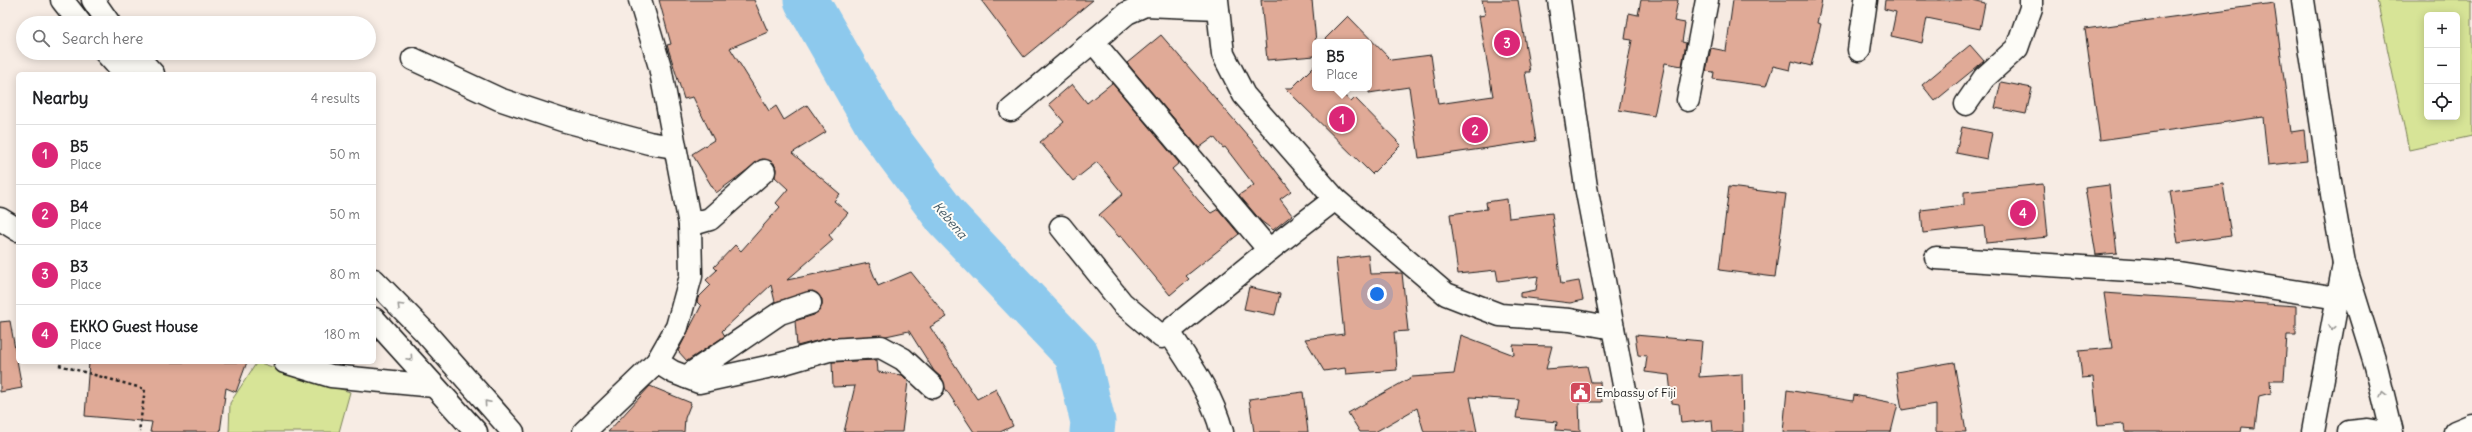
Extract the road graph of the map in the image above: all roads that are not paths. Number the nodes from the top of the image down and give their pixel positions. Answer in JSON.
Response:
{"nodes":[{"id":1,"x":62,"y":0,"type":"edge"},
{"id":2,"x":93,"y":0,"type":"edge"},
{"id":3,"x":640,"y":0,"type":"edge"},
{"id":4,"x":1559,"y":0,"type":"edge"},
{"id":5,"x":1707,"y":0,"type":"edge"},
{"id":6,"x":1866,"y":0,"type":"edge"},
{"id":7,"x":2031,"y":0,"type":"edge"},
{"id":8,"x":2303,"y":0,"type":"edge"},
{"id":9,"x":1217,"y":4,"type":"edge"},
{"id":10,"x":75,"y":16,"type":"edge"},
{"id":11,"x":104,"y":16,"type":"edge"},
{"id":12,"x":1094,"y":43,"type":"junction"},
{"id":13,"x":1859,"y":50,"type":"dead end"},
{"id":14,"x":414,"y":59,"type":"dead end"},
{"id":15,"x":112,"y":60,"type":"edge"},
{"id":16,"x":140,"y":60,"type":"edge"},
{"id":17,"x":122,"y":72,"type":"edge"},
{"id":18,"x":151,"y":72,"type":"edge"},
{"id":19,"x":1688,"y":100,"type":"dead end"},
{"id":20,"x":1966,"y":104,"type":"dead end"},
{"id":21,"x":1011,"y":110,"type":"dead end"},
{"id":22,"x":674,"y":147,"type":"junction"},
{"id":23,"x":764,"y":171,"type":"dead end"},
{"id":24,"x":1335,"y":199,"type":"junction"},
{"id":25,"x":0,"y":219,"type":"edge"},
{"id":26,"x":690,"y":225,"type":"junction"},
{"id":27,"x":1061,"y":227,"type":"dead end"},
{"id":28,"x":16,"y":229,"type":"edge"},
{"id":29,"x":1269,"y":250,"type":"junction"},
{"id":30,"x":1936,"y":258,"type":"dead end"},
{"id":31,"x":2344,"y":263,"type":"junction"},
{"id":32,"x":376,"y":282,"type":"edge"},
{"id":33,"x":2338,"y":298,"type":"junction"},
{"id":34,"x":810,"y":303,"type":"dead end"},
{"id":35,"x":376,"y":321,"type":"edge"},
{"id":36,"x":1613,"y":328,"type":"junction"},
{"id":37,"x":1169,"y":332,"type":"junction"},
{"id":38,"x":657,"y":362,"type":"junction"},
{"id":39,"x":292,"y":364,"type":"edge"},
{"id":40,"x":686,"y":377,"type":"junction"},
{"id":41,"x":434,"y":386,"type":"junction"},
{"id":42,"x":933,"y":387,"type":"dead end"},
{"id":43,"x":2472,"y":425,"type":"edge"},
{"id":44,"x":476,"y":432,"type":"edge"},
{"id":45,"x":513,"y":432,"type":"edge"},
{"id":46,"x":584,"y":432,"type":"edge"},
{"id":47,"x":1222,"y":432,"type":"edge"},
{"id":48,"x":1633,"y":432,"type":"edge"},
{"id":49,"x":2314,"y":432,"type":"edge"},
{"id":50,"x":2349,"y":432,"type":"edge"},
{"id":51,"x":2379,"y":432,"type":"edge"},
{"id":52,"x":2392,"y":432,"type":"edge"},
{"id":53,"x":2455,"y":432,"type":"edge"}],
"edges":[{"from":1,"to":10,"type":"street"},
{"from":2,"to":11,"type":"street"},
{"from":3,"to":22,"type":"street"},
{"from":4,"to":36,"type":"street"},
{"from":5,"to":19,"type":"street"},
{"from":6,"to":13,"type":"street"},
{"from":7,"to":20,"type":"street"},
{"from":8,"to":31,"type":"street"},
{"from":9,"to":12,"type":"street"},
{"from":9,"to":24,"type":"street"},
{"from":12,"to":21,"type":"street"},
{"from":12,"to":29,"type":"street"},
{"from":14,"to":22,"type":"street"},
{"from":15,"to":17,"type":"street"},
{"from":16,"to":18,"type":"street"},
{"from":22,"to":26,"type":"street"},
{"from":23,"to":26,"type":"street"},
{"from":24,"to":29,"type":"street"},
{"from":24,"to":36,"type":"street"},
{"from":25,"to":28,"type":"street"},
{"from":26,"to":38,"type":"street"},
{"from":27,"to":37,"type":"street"},
{"from":29,"to":37,"type":"street"},
{"from":30,"to":33,"type":"street"},
{"from":31,"to":33,"type":"street"},
{"from":52,"to":31,"type":"street","one_way":true},
{"from":45,"to":32,"type":"street","one_way":true},
{"from":33,"to":49,"type":"street","one_way":true},
{"from":34,"to":40,"type":"street"},
{"from":35,"to":41,"type":"street","one_way":true},
{"from":36,"to":48,"type":"street"},
{"from":37,"to":47,"type":"street"},
{"from":38,"to":40,"type":"street"},
{"from":38,"to":46,"type":"street"},
{"from":39,"to":41,"type":"street"},
{"from":40,"to":42,"type":"street"},
{"from":41,"to":44,"type":"street"},
{"from":43,"to":53,"type":"street"},
{"from":50,"to":51,"type":"street"}]}
